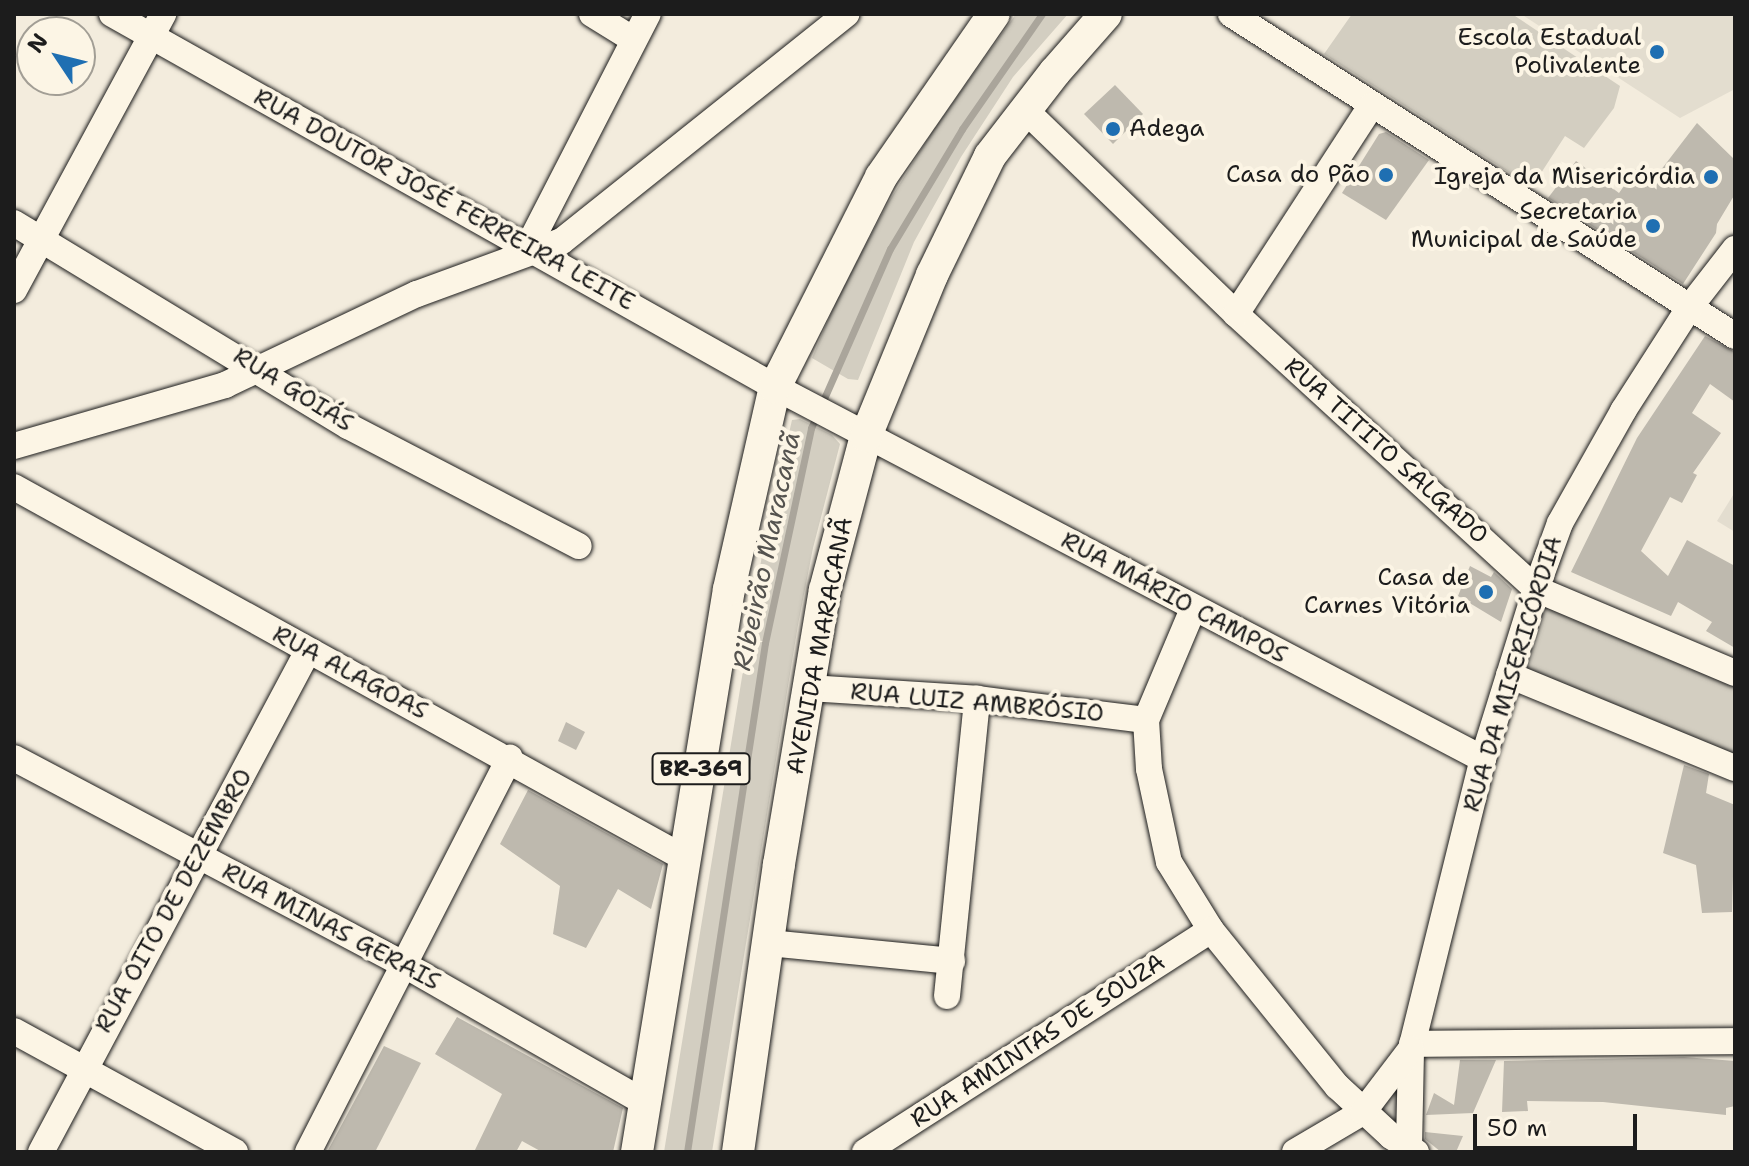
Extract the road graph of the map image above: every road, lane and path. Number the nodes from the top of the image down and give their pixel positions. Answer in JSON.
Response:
{"nodes":[{"id":1,"x":112,"y":14,"type":"edge"},
{"id":2,"x":592,"y":14,"type":"edge"},
{"id":3,"x":648,"y":14,"type":"edge"},
{"id":4,"x":846,"y":14,"type":"edge"},
{"id":5,"x":994,"y":14,"type":"edge"},
{"id":6,"x":1106,"y":14,"type":"edge"},
{"id":7,"x":1231,"y":14,"type":"edge"},
{"id":8,"x":157,"y":25,"type":"edge"},
{"id":9,"x":634,"y":40,"type":"junction"},
{"id":10,"x":1371,"y":106,"type":"junction"},
{"id":11,"x":1025,"y":110,"type":"junction"},
{"id":12,"x":14,"y":223,"type":"edge"},
{"id":13,"x":43,"y":239,"type":"junction"},
{"id":14,"x":532,"y":249,"type":"junction"},
{"id":15,"x":1735,"y":249,"type":"edge"},
{"id":16,"x":14,"y":290,"type":"edge"},
{"id":17,"x":1689,"y":308,"type":"junction"},
{"id":18,"x":1236,"y":314,"type":"junction"},
{"id":19,"x":1735,"y":336,"type":"edge"},
{"id":20,"x":257,"y":367,"type":"junction"},
{"id":21,"x":783,"y":392,"type":"junction"},
{"id":22,"x":854,"y":429,"type":"junction"},
{"id":23,"x":14,"y":446,"type":"edge"},
{"id":24,"x":14,"y":487,"type":"edge"},
{"id":25,"x":579,"y":546,"type":"dead end"},
{"id":26,"x":1536,"y":589,"type":"junction"},
{"id":27,"x":1193,"y":609,"type":"junction"},
{"id":28,"x":308,"y":651,"type":"junction"},
{"id":29,"x":1735,"y":673,"type":"edge"},
{"id":30,"x":1509,"y":675,"type":"junction"},
{"id":31,"x":809,"y":688,"type":"junction"},
{"id":32,"x":977,"y":699,"type":"junction"},
{"id":33,"x":1146,"y":720,"type":"junction"},
{"id":34,"x":14,"y":758,"type":"edge"},
{"id":35,"x":510,"y":758,"type":"junction"},
{"id":36,"x":1483,"y":759,"type":"junction"},
{"id":37,"x":1735,"y":768,"type":"edge"},
{"id":38,"x":200,"y":857,"type":"junction"},
{"id":39,"x":686,"y":859,"type":"junction"},
{"id":40,"x":1211,"y":930,"type":"junction"},
{"id":41,"x":769,"y":943,"type":"junction"},
{"id":42,"x":952,"y":961,"type":"junction"},
{"id":43,"x":403,"y":964,"type":"junction"},
{"id":44,"x":947,"y":996,"type":"dead end"},
{"id":45,"x":14,"y":1031,"type":"edge"},
{"id":46,"x":1735,"y":1041,"type":"edge"},
{"id":47,"x":1412,"y":1046,"type":"junction"},
{"id":48,"x":82,"y":1068,"type":"junction"},
{"id":49,"x":644,"y":1102,"type":"junction"},
{"id":50,"x":1363,"y":1112,"type":"junction"},
{"id":51,"x":1412,"y":1150,"type":"edge"},
{"id":52,"x":41,"y":1152,"type":"edge"},
{"id":53,"x":235,"y":1152,"type":"edge"},
{"id":54,"x":308,"y":1152,"type":"edge"},
{"id":55,"x":637,"y":1152,"type":"edge"},
{"id":56,"x":738,"y":1152,"type":"edge"},
{"id":57,"x":865,"y":1152,"type":"edge"},
{"id":58,"x":1295,"y":1152,"type":"edge"}],
"edges":[{"from":1,"to":8,"type":"street","name":"RUA DOUTOR JOSÉ FERREIRA LEITE"},
{"from":2,"to":9,"type":"street"},
{"from":3,"to":9,"type":"street"},
{"from":4,"to":14,"type":"street"},
{"from":5,"to":21,"type":"main road","number":"BR-369"},
{"from":6,"to":11,"type":"main road","name":"AVENIDA MARACANÃ"},
{"from":7,"to":10,"type":"street"},
{"from":8,"to":13,"type":"street"},
{"from":8,"to":14,"type":"street","name":"RUA DOUTOR JOSÉ FERREIRA LEITE"},
{"from":9,"to":14,"type":"street"},
{"from":10,"to":17,"type":"street"},
{"from":10,"to":18,"type":"street"},
{"from":11,"to":18,"type":"street","name":"RUA TITITO SALGADO"},
{"from":11,"to":22,"type":"main road","name":"AVENIDA MARACANÃ"},
{"from":12,"to":13,"type":"street","name":"RUA GOIÁS"},
{"from":13,"to":16,"type":"street"},
{"from":13,"to":20,"type":"street","name":"RUA GOIÁS"},
{"from":14,"to":20,"type":"street"},
{"from":14,"to":21,"type":"street","name":"RUA DOUTOR JOSÉ FERREIRA LEITE"},
{"from":15,"to":17,"type":"street","name":"RUA DA MISERICÓRDIA"},
{"from":17,"to":19,"type":"street"},
{"from":17,"to":26,"type":"street","name":"RUA DA MISERICÓRDIA"},
{"from":18,"to":26,"type":"street","name":"RUA TITITO SALGADO"},
{"from":20,"to":23,"type":"street"},
{"from":20,"to":25,"type":"street","name":"RUA GOIÁS"},
{"from":21,"to":22,"type":"street","name":"RUA DOUTOR JOSÉ FERREIRA LEITE"},
{"from":21,"to":39,"type":"main road","number":"BR-369"},
{"from":22,"to":27,"type":"street","name":"RUA MÁRIO CAMPOS"},
{"from":22,"to":31,"type":"main road","name":"AVENIDA MARACANÃ"},
{"from":24,"to":28,"type":"street","name":"RUA ALAGOAS"},
{"from":26,"to":29,"type":"street","name":"RUA TITITO SALGADO"},
{"from":26,"to":30,"type":"street","name":"RUA DA MISERICÓRDIA"},
{"from":27,"to":33,"type":"street"},
{"from":27,"to":36,"type":"street","name":"RUA MÁRIO CAMPOS"},
{"from":28,"to":35,"type":"street","name":"RUA ALAGOAS"},
{"from":28,"to":38,"type":"street","name":"RUA OITO DE DEZEMBRO"},
{"from":30,"to":36,"type":"street","name":"RUA DA MISERICÓRDIA"},
{"from":30,"to":37,"type":"street"},
{"from":31,"to":32,"type":"street","name":"RUA LUIZ AMBRÓSIO"},
{"from":31,"to":41,"type":"main road","name":"AVENIDA MARACANÃ"},
{"from":32,"to":33,"type":"street","name":"RUA LUIZ AMBRÓSIO"},
{"from":32,"to":42,"type":"street"},
{"from":33,"to":40,"type":"street"},
{"from":34,"to":38,"type":"street","name":"RUA MINAS GERAIS"},
{"from":35,"to":39,"type":"street","name":"RUA ALAGOAS"},
{"from":35,"to":43,"type":"street"},
{"from":36,"to":47,"type":"street","name":"RUA DA MISERICÓRDIA"},
{"from":38,"to":43,"type":"street","name":"RUA MINAS GERAIS"},
{"from":38,"to":48,"type":"street","name":"RUA OITO DE DEZEMBRO"},
{"from":39,"to":49,"type":"main road","number":"BR-369"},
{"from":40,"to":50,"type":"street"},
{"from":40,"to":57,"type":"street","name":"RUA AMINTAS DE SOUZA"},
{"from":41,"to":42,"type":"street"},
{"from":41,"to":56,"type":"main road","name":"AVENIDA MARACANÃ"},
{"from":42,"to":44,"type":"street"},
{"from":43,"to":49,"type":"street","name":"RUA MINAS GERAIS"},
{"from":43,"to":54,"type":"street"},
{"from":45,"to":48,"type":"street"},
{"from":46,"to":47,"type":"street"},
{"from":47,"to":50,"type":"street","name":"RUA DA MISERICÓRDIA"},
{"from":47,"to":51,"type":"street","name":"RUA DA MISERICÓRDIA"},
{"from":48,"to":52,"type":"street","name":"RUA OITO DE DEZEMBRO"},
{"from":48,"to":53,"type":"street"},
{"from":49,"to":55,"type":"main road","number":"BR-369"},
{"from":50,"to":51,"type":"street","name":"RUA DA MISERICÓRDIA"},
{"from":50,"to":58,"type":"street"}]}
